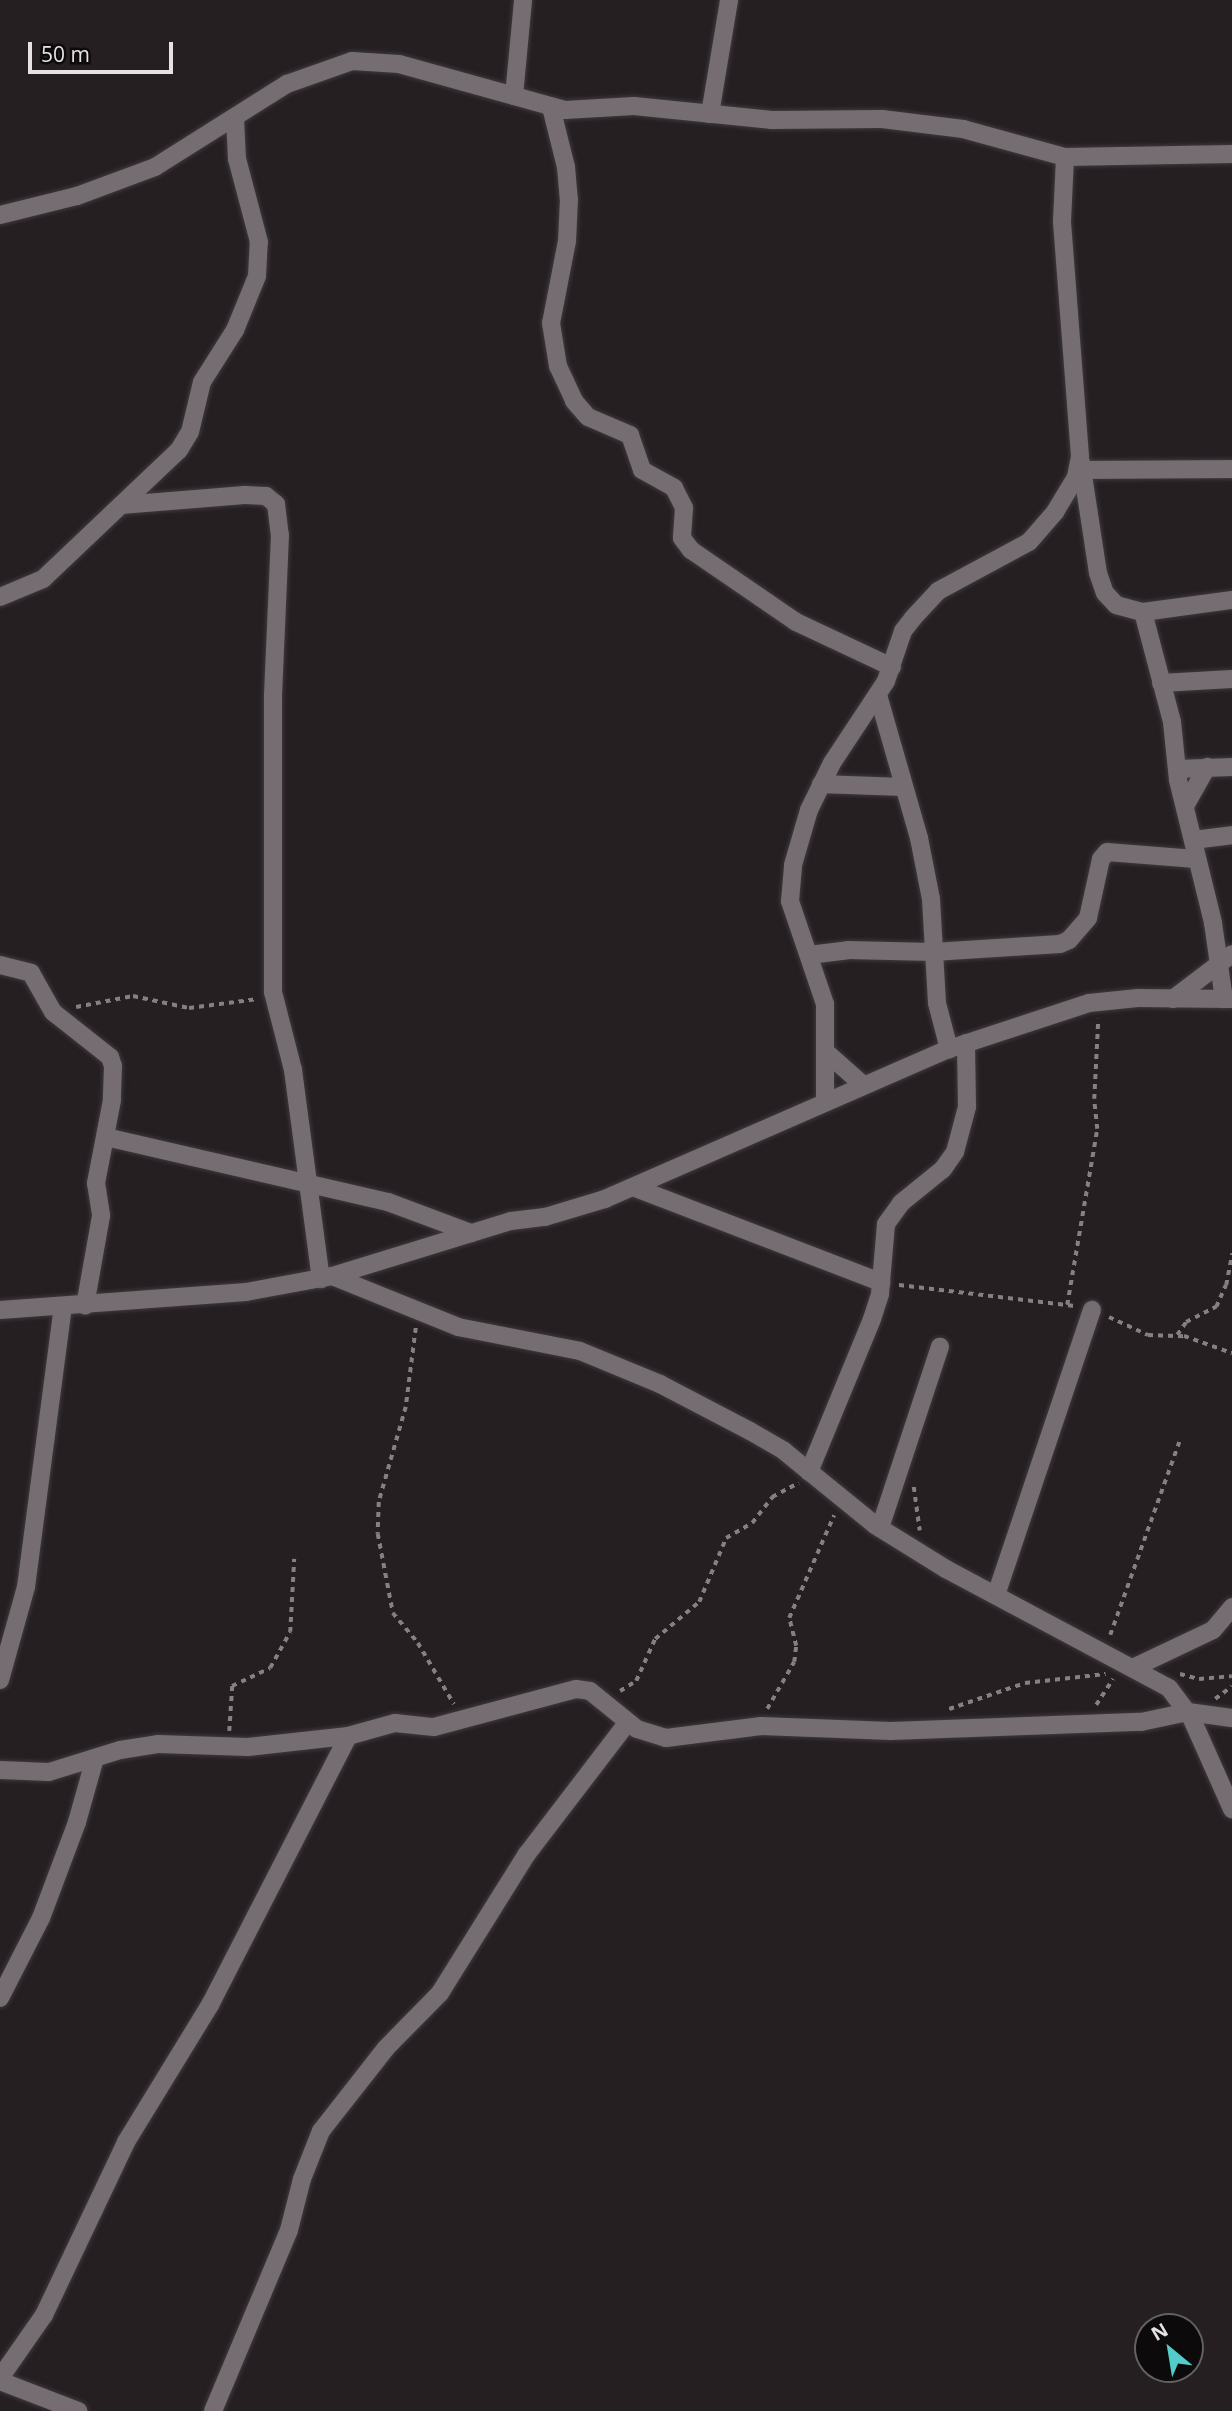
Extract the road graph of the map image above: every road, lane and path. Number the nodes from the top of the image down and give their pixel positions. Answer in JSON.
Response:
{"nodes":[{"id":1,"x":523,"y":0,"type":"edge"},
{"id":2,"x":729,"y":0,"type":"edge"},
{"id":3,"x":514,"y":96,"type":"junction"},
{"id":4,"x":551,"y":107,"type":"junction"},
{"id":5,"x":710,"y":114,"type":"junction"},
{"id":6,"x":235,"y":118,"type":"junction"},
{"id":7,"x":1232,"y":154,"type":"edge"},
{"id":8,"x":1065,"y":158,"type":"junction"},
{"id":9,"x":0,"y":215,"type":"edge"},
{"id":10,"x":1081,"y":463,"type":"junction"},
{"id":11,"x":1232,"y":469,"type":"edge"},
{"id":12,"x":121,"y":505,"type":"junction"},
{"id":13,"x":0,"y":597,"type":"edge"},
{"id":14,"x":1232,"y":600,"type":"edge"},
{"id":15,"x":1143,"y":612,"type":"junction"},
{"id":16,"x":892,"y":667,"type":"junction"},
{"id":17,"x":1232,"y":679,"type":"edge"},
{"id":18,"x":1161,"y":683,"type":"junction"},
{"id":19,"x":878,"y":695,"type":"junction"},
{"id":20,"x":1232,"y":766,"type":"edge"},
{"id":21,"x":1207,"y":767,"type":"junction"},
{"id":22,"x":1177,"y":769,"type":"junction"},
{"id":23,"x":821,"y":784,"type":"junction"},
{"id":24,"x":902,"y":787,"type":"junction"},
{"id":25,"x":1185,"y":806,"type":"junction"},
{"id":26,"x":1232,"y":835,"type":"edge"},
{"id":27,"x":1193,"y":840,"type":"junction"},
{"id":28,"x":1196,"y":859,"type":"junction"},
{"id":29,"x":933,"y":952,"type":"junction"},
{"id":30,"x":809,"y":955,"type":"junction"},
{"id":31,"x":1225,"y":960,"type":"edge"},
{"id":32,"x":0,"y":965,"type":"edge"},
{"id":33,"x":274,"y":997,"type":"junction"},
{"id":34,"x":1173,"y":999,"type":"junction"},
{"id":35,"x":1228,"y":999,"type":"edge"},
{"id":36,"x":1098,"y":1003,"type":"junction"},
{"id":37,"x":53,"y":1012,"type":"junction"},
{"id":38,"x":958,"y":1046,"type":"junction"},
{"id":39,"x":827,"y":1054,"type":"junction"},
{"id":40,"x":862,"y":1084,"type":"junction"},
{"id":41,"x":825,"y":1100,"type":"junction"},
{"id":42,"x":106,"y":1137,"type":"junction"},
{"id":43,"x":306,"y":1182,"type":"junction"},
{"id":44,"x":633,"y":1187,"type":"junction"},
{"id":45,"x":471,"y":1233,"type":"junction"},
{"id":46,"x":1232,"y":1254,"type":"edge"},
{"id":47,"x":326,"y":1277,"type":"junction"},
{"id":48,"x":881,"y":1282,"type":"junction"},
{"id":49,"x":1067,"y":1305,"type":"junction"},
{"id":50,"x":85,"y":1306,"type":"junction"},
{"id":51,"x":63,"y":1307,"type":"junction"},
{"id":52,"x":0,"y":1310,"type":"edge"},
{"id":53,"x":1092,"y":1310,"type":"junction"},
{"id":54,"x":419,"y":1312,"type":"junction"},
{"id":55,"x":1177,"y":1335,"type":"junction"},
{"id":56,"x":940,"y":1347,"type":"dead end"},
{"id":57,"x":1232,"y":1353,"type":"edge"},
{"id":58,"x":1179,"y":1442,"type":"dead end"},
{"id":59,"x":907,"y":1452,"type":"junction"},
{"id":60,"x":809,"y":1472,"type":"junction"},
{"id":61,"x":839,"y":1497,"type":"junction"},
{"id":62,"x":880,"y":1528,"type":"junction"},
{"id":63,"x":923,"y":1554,"type":"junction"},
{"id":64,"x":294,"y":1559,"type":"dead end"},
{"id":65,"x":996,"y":1595,"type":"junction"},
{"id":66,"x":1232,"y":1607,"type":"edge"},
{"id":67,"x":1104,"y":1650,"type":"junction"},
{"id":68,"x":1135,"y":1667,"type":"junction"},
{"id":69,"x":1232,"y":1676,"type":"edge"},
{"id":70,"x":1154,"y":1678,"type":"junction"},
{"id":71,"x":0,"y":1680,"type":"edge"},
{"id":72,"x":598,"y":1697,"type":"junction"},
{"id":73,"x":944,"y":1711,"type":"dead end"},
{"id":74,"x":1188,"y":1712,"type":"junction"},
{"id":75,"x":458,"y":1718,"type":"junction"},
{"id":76,"x":1232,"y":1718,"type":"edge"},
{"id":77,"x":1084,"y":1721,"type":"junction"},
{"id":78,"x":627,"y":1723,"type":"junction"},
{"id":79,"x":758,"y":1727,"type":"junction"},
{"id":80,"x":348,"y":1736,"type":"junction"},
{"id":81,"x":228,"y":1747,"type":"junction"},
{"id":82,"x":95,"y":1758,"type":"junction"},
{"id":83,"x":0,"y":1770,"type":"edge"},
{"id":84,"x":1232,"y":1809,"type":"edge"},
{"id":85,"x":0,"y":1998,"type":"edge"},
{"id":86,"x":0,"y":2379,"type":"edge"},
{"id":87,"x":78,"y":2411,"type":"edge"},
{"id":88,"x":213,"y":2411,"type":"edge"}],
"edges":[{"from":1,"to":3,"type":"street"},
{"from":2,"to":5,"type":"street"},
{"from":3,"to":4,"type":"street"},
{"from":3,"to":6,"type":"street"},
{"from":4,"to":5,"type":"street"},
{"from":4,"to":16,"type":"street"},
{"from":5,"to":8,"type":"street"},
{"from":6,"to":9,"type":"street"},
{"from":6,"to":12,"type":"street"},
{"from":7,"to":8,"type":"street"},
{"from":8,"to":10,"type":"street"},
{"from":10,"to":11,"type":"street"},
{"from":10,"to":15,"type":"street"},
{"from":10,"to":16,"type":"street"},
{"from":12,"to":13,"type":"street"},
{"from":12,"to":33,"type":"street"},
{"from":14,"to":15,"type":"street"},
{"from":15,"to":18,"type":"street"},
{"from":16,"to":19,"type":"street"},
{"from":17,"to":18,"type":"street"},
{"from":18,"to":22,"type":"street"},
{"from":19,"to":23,"type":"street"},
{"from":19,"to":24,"type":"street"},
{"from":20,"to":21,"type":"street"},
{"from":21,"to":22,"type":"street"},
{"from":21,"to":25,"type":"street"},
{"from":22,"to":25,"type":"street"},
{"from":23,"to":24,"type":"street"},
{"from":23,"to":30,"type":"street"},
{"from":24,"to":29,"type":"street"},
{"from":25,"to":27,"type":"street"},
{"from":26,"to":27,"type":"street"},
{"from":27,"to":28,"type":"street"},
{"from":28,"to":29,"type":"street"},
{"from":28,"to":31,"type":"street"},
{"from":29,"to":30,"type":"street"},
{"from":29,"to":38,"type":"street"},
{"from":30,"to":39,"type":"street"},
{"from":31,"to":34,"type":"street"},
{"from":31,"to":35,"type":"street"},
{"from":32,"to":37,"type":"street"},
{"from":33,"to":37,"type":"path"},
{"from":33,"to":43,"type":"street"},
{"from":34,"to":35,"type":"street"},
{"from":34,"to":36,"type":"street"},
{"from":36,"to":38,"type":"street"},
{"from":36,"to":49,"type":"path"},
{"from":37,"to":42,"type":"street"},
{"from":38,"to":40,"type":"street"},
{"from":38,"to":48,"type":"street"},
{"from":39,"to":40,"type":"street"},
{"from":39,"to":41,"type":"street"},
{"from":40,"to":41,"type":"street"},
{"from":41,"to":44,"type":"street"},
{"from":42,"to":43,"type":"street"},
{"from":42,"to":50,"type":"street"},
{"from":43,"to":45,"type":"street"},
{"from":43,"to":47,"type":"street"},
{"from":44,"to":45,"type":"street"},
{"from":44,"to":48,"type":"street"},
{"from":45,"to":47,"type":"street"},
{"from":46,"to":55,"type":"path"},
{"from":47,"to":50,"type":"street"},
{"from":47,"to":54,"type":"street"},
{"from":48,"to":49,"type":"path"},
{"from":48,"to":60,"type":"street"},
{"from":49,"to":53,"type":"path"},
{"from":50,"to":51,"type":"street"},
{"from":51,"to":52,"type":"street"},
{"from":51,"to":71,"type":"street"},
{"from":53,"to":55,"type":"path"},
{"from":53,"to":65,"type":"street"},
{"from":54,"to":60,"type":"street"},
{"from":54,"to":75,"type":"path"},
{"from":55,"to":57,"type":"path"},
{"from":56,"to":59,"type":"street"},
{"from":58,"to":67,"type":"path"},
{"from":59,"to":62,"type":"street"},
{"from":59,"to":63,"type":"path"},
{"from":60,"to":61,"type":"street"},
{"from":60,"to":72,"type":"path"},
{"from":61,"to":62,"type":"street"},
{"from":61,"to":79,"type":"path"},
{"from":62,"to":63,"type":"street"},
{"from":63,"to":65,"type":"street"},
{"from":64,"to":81,"type":"path"},
{"from":65,"to":67,"type":"street"},
{"from":66,"to":68,"type":"street"},
{"from":67,"to":68,"type":"street"},
{"from":68,"to":70,"type":"street"},
{"from":69,"to":70,"type":"path"},
{"from":70,"to":74,"type":"street"},
{"from":72,"to":75,"type":"street"},
{"from":72,"to":78,"type":"street"},
{"from":73,"to":77,"type":"path"},
{"from":74,"to":76,"type":"street"},
{"from":74,"to":77,"type":"street"},
{"from":74,"to":84,"type":"street"},
{"from":75,"to":80,"type":"street"},
{"from":77,"to":79,"type":"street"},
{"from":78,"to":79,"type":"street"},
{"from":78,"to":88,"type":"street"},
{"from":80,"to":81,"type":"street"},
{"from":80,"to":86,"type":"street"},
{"from":81,"to":82,"type":"street"},
{"from":82,"to":83,"type":"street"},
{"from":82,"to":85,"type":"street"},
{"from":86,"to":87,"type":"street"}]}
